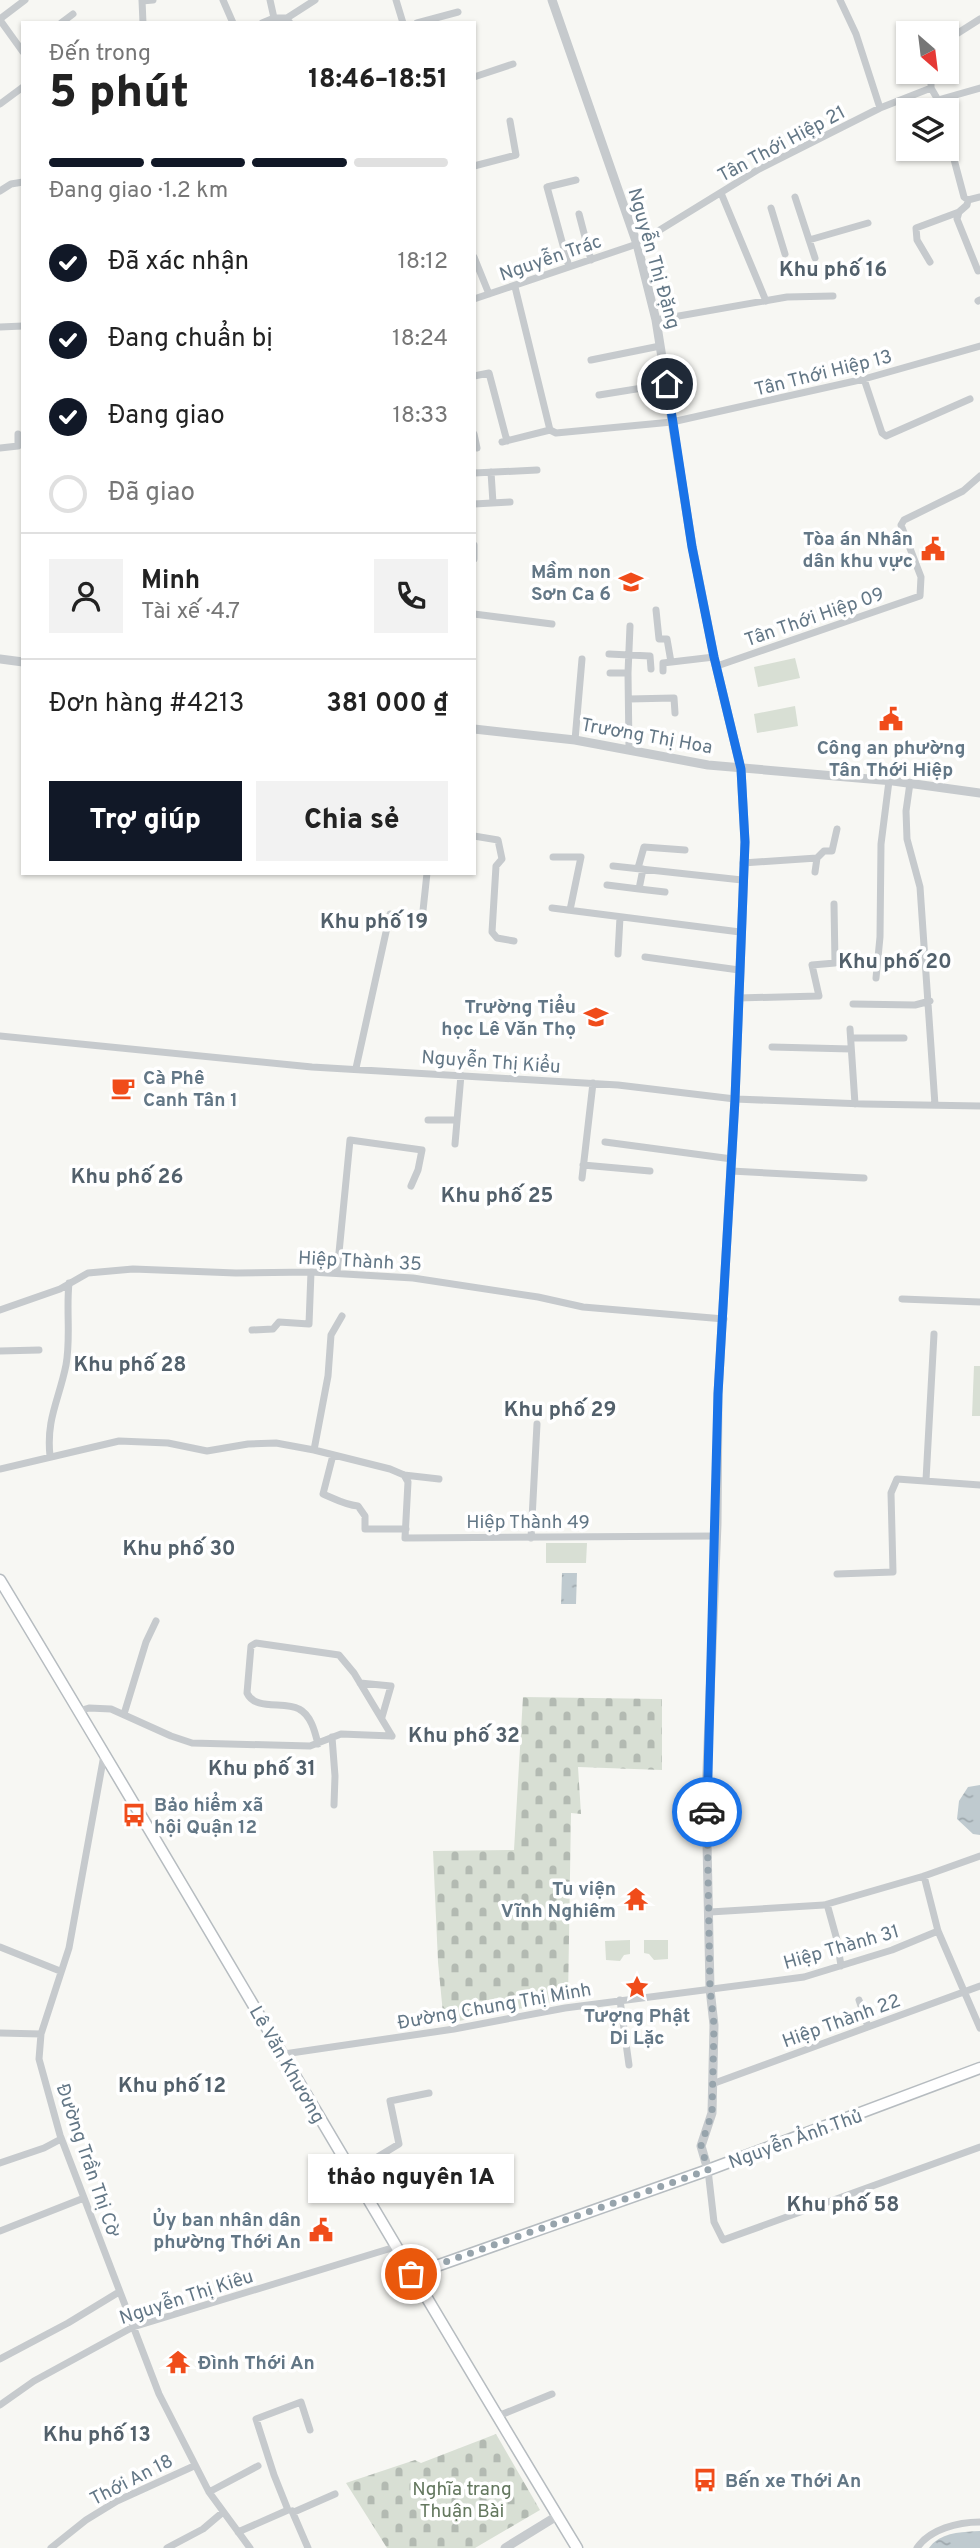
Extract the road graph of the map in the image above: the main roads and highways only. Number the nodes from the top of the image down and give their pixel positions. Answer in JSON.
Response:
{"nodes":[{"id":1,"x":0,"y":1580,"type":"edge"},
{"id":2,"x":980,"y":2068,"type":"edge"},
{"id":3,"x":411,"y":2274,"type":"junction"},
{"id":4,"x":577,"y":2548,"type":"edge"}],
"edges":[{"from":1,"to":3,"type":"main road","name":"Lê Văn Khương"},
{"from":2,"to":3,"type":"main road","name":"Nguyễn Ảnh Thủ"},
{"from":3,"to":4,"type":"main road","name":"Lê Văn Khương"}]}
